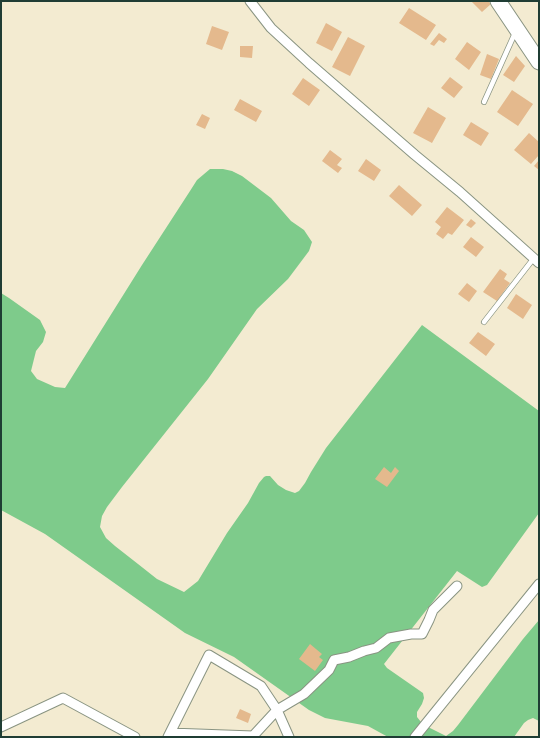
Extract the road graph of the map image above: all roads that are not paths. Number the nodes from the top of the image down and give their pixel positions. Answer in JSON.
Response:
{"nodes":[{"id":1,"x":250,"y":1,"type":"edge"},
{"id":2,"x":498,"y":1,"type":"edge"},
{"id":3,"x":517,"y":29,"type":"junction"},
{"id":4,"x":539,"y":62,"type":"edge"},
{"id":5,"x":484,"y":102,"type":"dead end"},
{"id":6,"x":536,"y":261,"type":"edge"},
{"id":7,"x":484,"y":322,"type":"dead end"},
{"id":8,"x":539,"y":584,"type":"edge"},
{"id":9,"x":457,"y":586,"type":"dead end"},
{"id":10,"x":277,"y":710,"type":"junction"},
{"id":11,"x":1,"y":727,"type":"edge"},
{"id":12,"x":169,"y":735,"type":"edge"},
{"id":13,"x":254,"y":736,"type":"edge"},
{"id":14,"x":135,"y":737,"type":"edge"},
{"id":15,"x":289,"y":737,"type":"edge"},
{"id":16,"x":415,"y":737,"type":"edge"}],
"edges":[{"from":1,"to":6,"type":"street"},
{"from":2,"to":3,"type":"main road"},
{"from":3,"to":4,"type":"main road"},
{"from":3,"to":5,"type":"lane"},
{"from":6,"to":7,"type":"lane"},
{"from":8,"to":16,"type":"street"},
{"from":9,"to":10,"type":"street"},
{"from":10,"to":12,"type":"street"},
{"from":10,"to":13,"type":"street"},
{"from":10,"to":15,"type":"street"},
{"from":11,"to":14,"type":"street"},
{"from":12,"to":13,"type":"street"}]}
